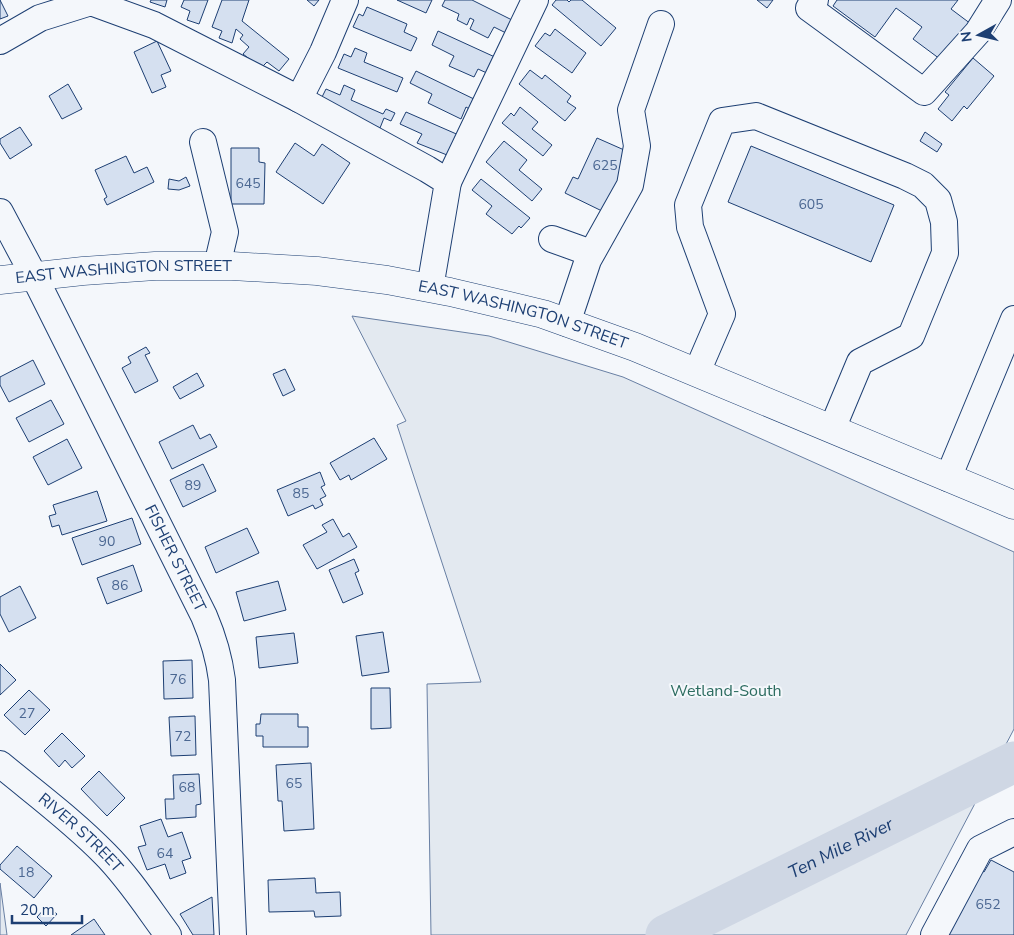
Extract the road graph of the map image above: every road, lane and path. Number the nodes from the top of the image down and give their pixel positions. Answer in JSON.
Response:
{"nodes":[{"id":1,"x":345,"y":0,"type":"edge"},
{"id":2,"x":535,"y":0,"type":"edge"},
{"id":3,"x":815,"y":0,"type":"edge"},
{"id":4,"x":998,"y":0,"type":"edge"},
{"id":5,"x":661,"y":24,"type":"dead end"},
{"id":6,"x":0,"y":41,"type":"edge"},
{"id":7,"x":299,"y":99,"type":"junction"},
{"id":8,"x":202,"y":142,"type":"dead end"},
{"id":9,"x":448,"y":182,"type":"junction"},
{"id":10,"x":0,"y":212,"type":"edge"},
{"id":11,"x":552,"y":239,"type":"dead end"},
{"id":12,"x":591,"y":253,"type":"junction"},
{"id":13,"x":217,"y":266,"type":"junction"},
{"id":14,"x":34,"y":276,"type":"junction"},
{"id":15,"x":0,"y":280,"type":"edge"},
{"id":16,"x":430,"y":288,"type":"junction"},
{"id":17,"x":1014,"y":319,"type":"edge"},
{"id":18,"x":567,"y":323,"type":"junction"},
{"id":19,"x":697,"y":372,"type":"junction"},
{"id":20,"x":832,"y":428,"type":"junction"},
{"id":21,"x":948,"y":478,"type":"junction"},
{"id":22,"x":1014,"y":505,"type":"edge"},
{"id":23,"x":0,"y":764,"type":"edge"},
{"id":24,"x":1008,"y":841,"type":"edge"},
{"id":25,"x":168,"y":935,"type":"edge"},
{"id":26,"x":233,"y":935,"type":"edge"},
{"id":27,"x":934,"y":935,"type":"edge"}],
"edges":[{"from":1,"to":7,"type":"street"},
{"from":2,"to":9,"type":"street"},
{"from":3,"to":4,"type":"street"},
{"from":5,"to":12,"type":"street"},
{"from":6,"to":7,"type":"street"},
{"from":7,"to":9,"type":"street"},
{"from":8,"to":13,"type":"street"},
{"from":9,"to":16,"type":"street"},
{"from":10,"to":14,"type":"street","name":"FISHER STREET"},
{"from":11,"to":12,"type":"street"},
{"from":12,"to":18,"type":"street"},
{"from":13,"to":14,"type":"main road","name":"EAST WASHINGTON STREET"},
{"from":13,"to":16,"type":"main road","name":"EAST WASHINGTON STREET"},
{"from":14,"to":15,"type":"main road","name":"EAST WASHINGTON STREET"},
{"from":14,"to":26,"type":"street","name":"FISHER STREET"},
{"from":16,"to":18,"type":"main road","name":"EAST WASHINGTON STREET"},
{"from":17,"to":21,"type":"street"},
{"from":18,"to":19,"type":"main road","name":"EAST WASHINGTON STREET"},
{"from":19,"to":20,"type":"main road","name":"EAST WASHINGTON STREET"},
{"from":19,"to":20,"type":"street"},
{"from":20,"to":21,"type":"main road","name":"EAST WASHINGTON STREET"},
{"from":21,"to":22,"type":"main road","name":"EAST WASHINGTON STREET"},
{"from":23,"to":25,"type":"street","name":"RIVER STREET"},
{"from":24,"to":27,"type":"street"}]}
